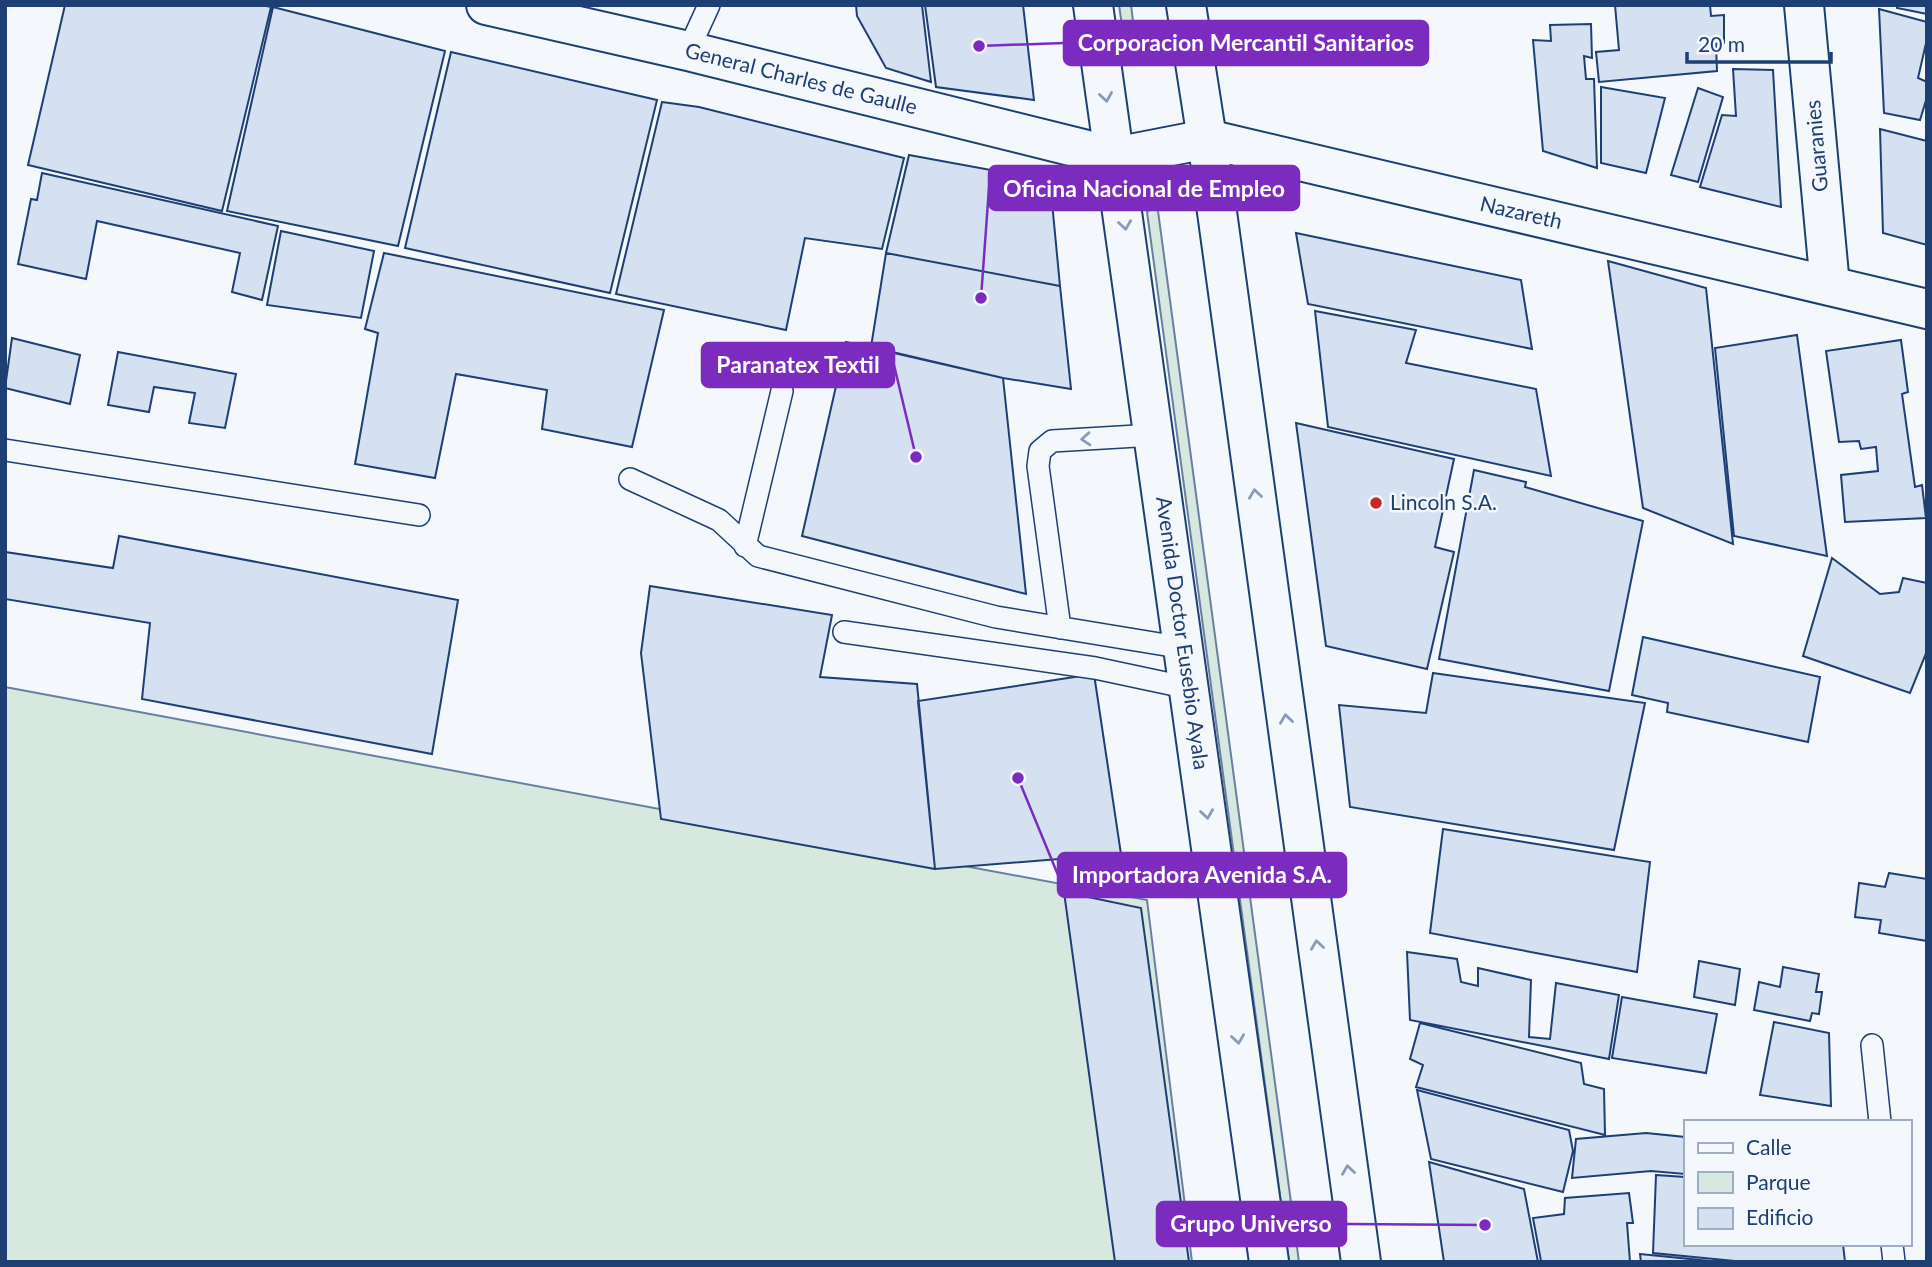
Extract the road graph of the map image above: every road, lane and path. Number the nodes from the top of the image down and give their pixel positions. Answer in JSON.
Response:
{"nodes":[{"id":1,"x":486,"y":5,"type":"edge"},
{"id":2,"x":709,"y":5,"type":"edge"},
{"id":3,"x":1093,"y":5,"type":"edge"},
{"id":4,"x":1186,"y":5,"type":"edge"},
{"id":5,"x":1804,"y":5,"type":"edge"},
{"id":6,"x":688,"y":51,"type":"junction"},
{"id":7,"x":1207,"y":139,"type":"junction"},
{"id":8,"x":1115,"y":157,"type":"junction"},
{"id":9,"x":1830,"y":286,"type":"junction"},
{"id":10,"x":1927,"y":309,"type":"edge"},
{"id":11,"x":782,"y":391,"type":"dead end"},
{"id":12,"x":1154,"y":435,"type":"junction"},
{"id":13,"x":5,"y":450,"type":"edge"},
{"id":14,"x":630,"y":479,"type":"dead end"},
{"id":15,"x":419,"y":515,"type":"dead end"},
{"id":16,"x":745,"y":546,"type":"junction"},
{"id":17,"x":1060,"y":628,"type":"junction"},
{"id":18,"x":844,"y":632,"type":"dead end"},
{"id":19,"x":1184,"y":648,"type":"junction"},
{"id":20,"x":1189,"y":688,"type":"junction"},
{"id":21,"x":1872,"y":1045,"type":"dead end"},
{"id":22,"x":1880,"y":1120,"type":"edge"},
{"id":23,"x":1269,"y":1262,"type":"edge"},
{"id":24,"x":1361,"y":1262,"type":"edge"}],
"edges":[{"from":1,"to":6,"type":"main road","name":"General Charles de Gaulle"},
{"from":2,"to":6,"type":"lane"},
{"from":3,"to":8,"type":"main road","name":"Avenida Doctor Eusebio Ayala","one_way":true},
{"from":4,"to":7,"type":"main road"},
{"from":5,"to":9,"type":"main road","name":"Guaranies"},
{"from":6,"to":8,"type":"main road","name":"General Charles de Gaulle"},
{"from":7,"to":8,"type":"main road","name":"Nazareth"},
{"from":7,"to":9,"type":"main road","name":"Nazareth"},
{"from":24,"to":7,"type":"main road","one_way":true},
{"from":8,"to":12,"type":"main road","name":"Avenida Doctor Eusebio Ayala","one_way":true},
{"from":9,"to":10,"type":"main road","name":"Nazareth"},
{"from":11,"to":16,"type":"lane"},
{"from":12,"to":17,"type":"lane","one_way":true},
{"from":12,"to":19,"type":"main road","name":"Avenida Doctor Eusebio Ayala"},
{"from":13,"to":15,"type":"lane"},
{"from":14,"to":16,"type":"lane"},
{"from":16,"to":17,"type":"lane"},
{"from":17,"to":19,"type":"lane"},
{"from":18,"to":20,"type":"lane"},
{"from":19,"to":20,"type":"main road","name":"Avenida Doctor Eusebio Ayala"},
{"from":20,"to":23,"type":"main road","name":"Avenida Doctor Eusebio Ayala","one_way":true},
{"from":21,"to":22,"type":"lane"}]}
